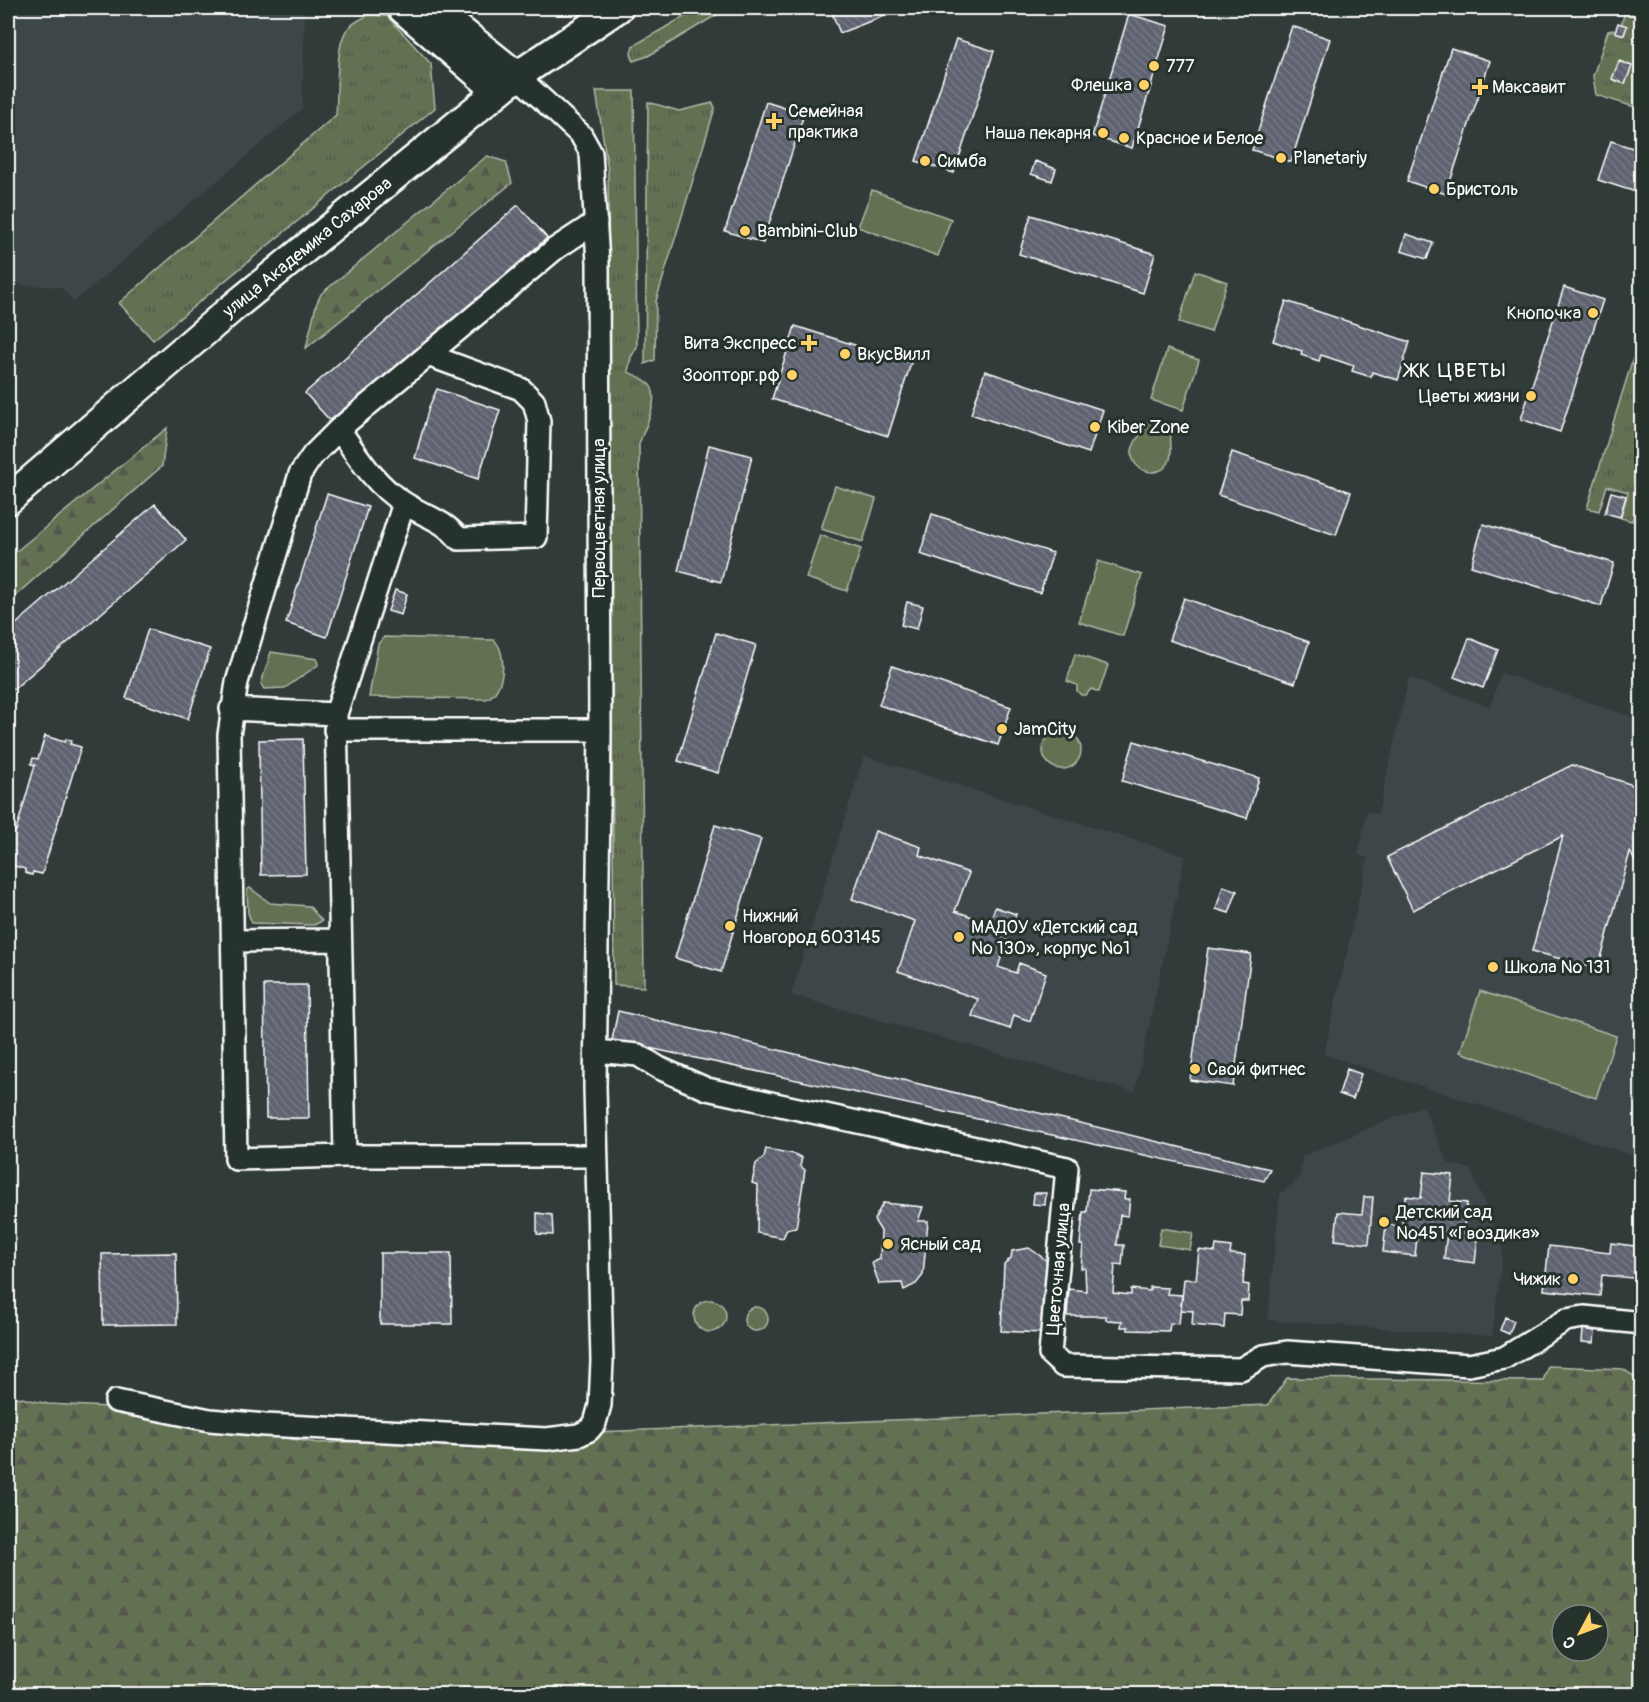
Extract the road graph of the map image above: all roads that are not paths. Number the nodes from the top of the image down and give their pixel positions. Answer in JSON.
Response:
{"nodes":[{"id":1,"x":402,"y":8,"type":"edge"},
{"id":2,"x":432,"y":8,"type":"edge"},
{"id":3,"x":618,"y":8,"type":"edge"},
{"id":4,"x":508,"y":84,"type":"junction"},
{"id":5,"x":596,"y":222,"type":"junction"},
{"id":6,"x":428,"y":355,"type":"junction"},
{"id":7,"x":339,"y":429,"type":"junction"},
{"id":8,"x":8,"y":500,"type":"edge"},
{"id":9,"x":404,"y":503,"type":"junction"},
{"id":10,"x":231,"y":709,"type":"junction"},
{"id":11,"x":335,"y":722,"type":"junction"},
{"id":12,"x":600,"y":730,"type":"junction"},
{"id":13,"x":340,"y":940,"type":"junction"},
{"id":14,"x":233,"y":941,"type":"junction"},
{"id":15,"x":596,"y":1051,"type":"junction"},
{"id":16,"x":345,"y":1156,"type":"junction"},
{"id":17,"x":596,"y":1156,"type":"junction"},
{"id":18,"x":1641,"y":1323,"type":"edge"},
{"id":19,"x":116,"y":1401,"type":"dead end"}],
"edges":[{"from":1,"to":4,"type":"main road"},
{"from":2,"to":4,"type":"main road"},
{"from":3,"to":4,"type":"main road","name":"улица Академика Сахарова"},
{"from":4,"to":5,"type":"street","name":"Первоцветная улица"},
{"from":4,"to":8,"type":"main road","name":"улица Академика Сахарова"},
{"from":5,"to":6,"type":"street"},
{"from":5,"to":12,"type":"street","name":"Первоцветная улица"},
{"from":6,"to":7,"type":"street"},
{"from":6,"to":9,"type":"street"},
{"from":7,"to":9,"type":"street"},
{"from":7,"to":10,"type":"street"},
{"from":9,"to":11,"type":"street"},
{"from":10,"to":11,"type":"street"},
{"from":10,"to":14,"type":"street"},
{"from":11,"to":12,"type":"street"},
{"from":11,"to":13,"type":"street"},
{"from":12,"to":15,"type":"street","name":"Первоцветная улица"},
{"from":13,"to":14,"type":"street"},
{"from":13,"to":16,"type":"street"},
{"from":14,"to":16,"type":"street"},
{"from":15,"to":17,"type":"street","name":"Первоцветная улица"},
{"from":15,"to":18,"type":"street","name":"Цветочная улица"},
{"from":16,"to":17,"type":"street"},
{"from":17,"to":19,"type":"street","name":"Первоцветная улица"}]}
